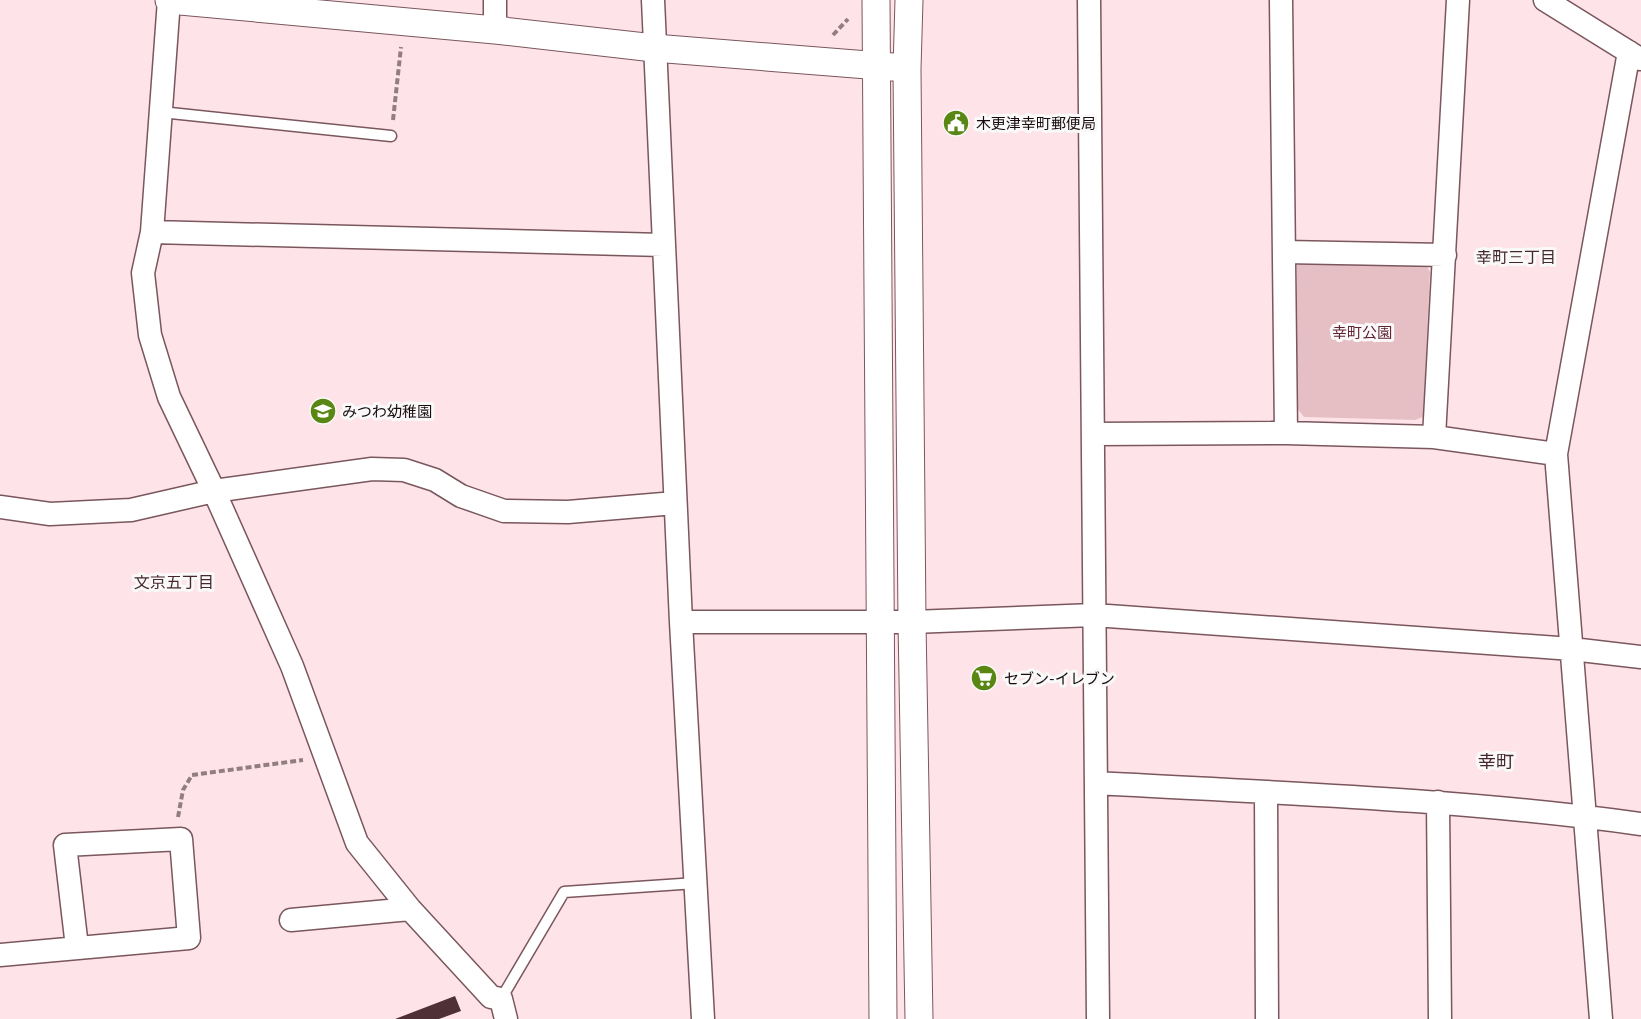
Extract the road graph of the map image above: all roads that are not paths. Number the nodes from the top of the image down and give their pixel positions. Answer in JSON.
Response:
{"nodes":[{"id":1,"x":169,"y":0,"type":"edge"},
{"id":2,"x":495,"y":0,"type":"edge"},
{"id":3,"x":653,"y":0,"type":"edge"},
{"id":4,"x":876,"y":0,"type":"edge"},
{"id":5,"x":909,"y":0,"type":"edge"},
{"id":6,"x":1089,"y":0,"type":"edge"},
{"id":7,"x":1281,"y":0,"type":"edge"},
{"id":8,"x":1458,"y":0,"type":"edge"},
{"id":9,"x":1545,"y":0,"type":"edge"},
{"id":10,"x":315,"y":7,"type":"edge"},
{"id":11,"x":495,"y":30,"type":"junction"},
{"id":12,"x":654,"y":48,"type":"junction"},
{"id":13,"x":1635,"y":56,"type":"edge"},
{"id":14,"x":877,"y":66,"type":"junction"},
{"id":15,"x":907,"y":69,"type":"junction"},
{"id":16,"x":161,"y":112,"type":"junction"},
{"id":17,"x":391,"y":136,"type":"road end"},
{"id":18,"x":152,"y":232,"type":"junction"},
{"id":19,"x":663,"y":245,"type":"junction"},
{"id":20,"x":1284,"y":252,"type":"junction"},
{"id":21,"x":1445,"y":255,"type":"junction"},
{"id":22,"x":1286,"y":433,"type":"junction"},
{"id":23,"x":1093,"y":434,"type":"junction"},
{"id":24,"x":1434,"y":437,"type":"junction"},
{"id":25,"x":1557,"y":454,"type":"junction"},
{"id":26,"x":214,"y":491,"type":"junction"},
{"id":27,"x":675,"y":503,"type":"junction"},
{"id":28,"x":0,"y":507,"type":"edge"},
{"id":29,"x":1094,"y":615,"type":"junction"},
{"id":30,"x":681,"y":622,"type":"junction"},
{"id":31,"x":881,"y":622,"type":"junction"},
{"id":32,"x":912,"y":622,"type":"junction"},
{"id":33,"x":1572,"y":649,"type":"junction"},
{"id":34,"x":1641,"y":657,"type":"edge"},
{"id":35,"x":1096,"y":783,"type":"junction"},
{"id":36,"x":1266,"y":793,"type":"junction"},
{"id":37,"x":1438,"y":802,"type":"junction"},
{"id":38,"x":1585,"y":816,"type":"junction"},
{"id":39,"x":1641,"y":824,"type":"edge"},
{"id":40,"x":696,"y":883,"type":"junction"},
{"id":41,"x":410,"y":909,"type":"junction"},
{"id":42,"x":291,"y":920,"type":"dead end"},
{"id":43,"x":77,"y":947,"type":"junction"},
{"id":44,"x":0,"y":955,"type":"edge"},
{"id":45,"x":504,"y":1009,"type":"edge"},
{"id":46,"x":704,"y":1019,"type":"edge"},
{"id":47,"x":883,"y":1019,"type":"edge"},
{"id":48,"x":919,"y":1019,"type":"edge"},
{"id":49,"x":1098,"y":1019,"type":"edge"},
{"id":50,"x":1267,"y":1019,"type":"edge"},
{"id":51,"x":1440,"y":1019,"type":"edge"},
{"id":52,"x":1601,"y":1019,"type":"edge"}],
"edges":[{"from":1,"to":10,"type":"street"},
{"from":1,"to":16,"type":"street"},
{"from":2,"to":11,"type":"street"},
{"from":3,"to":12,"type":"street"},
{"from":4,"to":14,"type":"street"},
{"from":5,"to":15,"type":"street"},
{"from":6,"to":23,"type":"street"},
{"from":7,"to":20,"type":"street"},
{"from":8,"to":21,"type":"street"},
{"from":9,"to":13,"type":"street"},
{"from":10,"to":11,"type":"street"},
{"from":11,"to":12,"type":"street"},
{"from":12,"to":14,"type":"street"},
{"from":12,"to":19,"type":"street"},
{"from":13,"to":25,"type":"street"},
{"from":14,"to":15,"type":"street"},
{"from":14,"to":31,"type":"street"},
{"from":15,"to":32,"type":"street"},
{"from":16,"to":17,"type":"lane"},
{"from":16,"to":18,"type":"street"},
{"from":18,"to":19,"type":"street"},
{"from":18,"to":26,"type":"street"},
{"from":19,"to":27,"type":"street"},
{"from":20,"to":21,"type":"street"},
{"from":20,"to":22,"type":"street"},
{"from":21,"to":24,"type":"street"},
{"from":22,"to":23,"type":"street"},
{"from":22,"to":24,"type":"street"},
{"from":23,"to":29,"type":"street"},
{"from":24,"to":25,"type":"street"},
{"from":25,"to":33,"type":"street"},
{"from":26,"to":27,"type":"street"},
{"from":26,"to":28,"type":"street"},
{"from":26,"to":41,"type":"street"},
{"from":27,"to":30,"type":"street"},
{"from":29,"to":32,"type":"street"},
{"from":29,"to":33,"type":"street"},
{"from":29,"to":35,"type":"street"},
{"from":30,"to":31,"type":"street"},
{"from":30,"to":40,"type":"street"},
{"from":31,"to":32,"type":"street"},
{"from":31,"to":47,"type":"street"},
{"from":32,"to":48,"type":"street"},
{"from":33,"to":34,"type":"street"},
{"from":33,"to":38,"type":"street"},
{"from":35,"to":36,"type":"street"},
{"from":35,"to":49,"type":"street"},
{"from":36,"to":37,"type":"street"},
{"from":36,"to":50,"type":"street"},
{"from":37,"to":38,"type":"street"},
{"from":37,"to":51,"type":"street"},
{"from":38,"to":39,"type":"street"},
{"from":38,"to":52,"type":"street"},
{"from":40,"to":45,"type":"lane"},
{"from":40,"to":46,"type":"street"},
{"from":41,"to":42,"type":"street"},
{"from":41,"to":45,"type":"street"},
{"from":43,"to":43,"type":"street"},
{"from":43,"to":44,"type":"street"}]}
